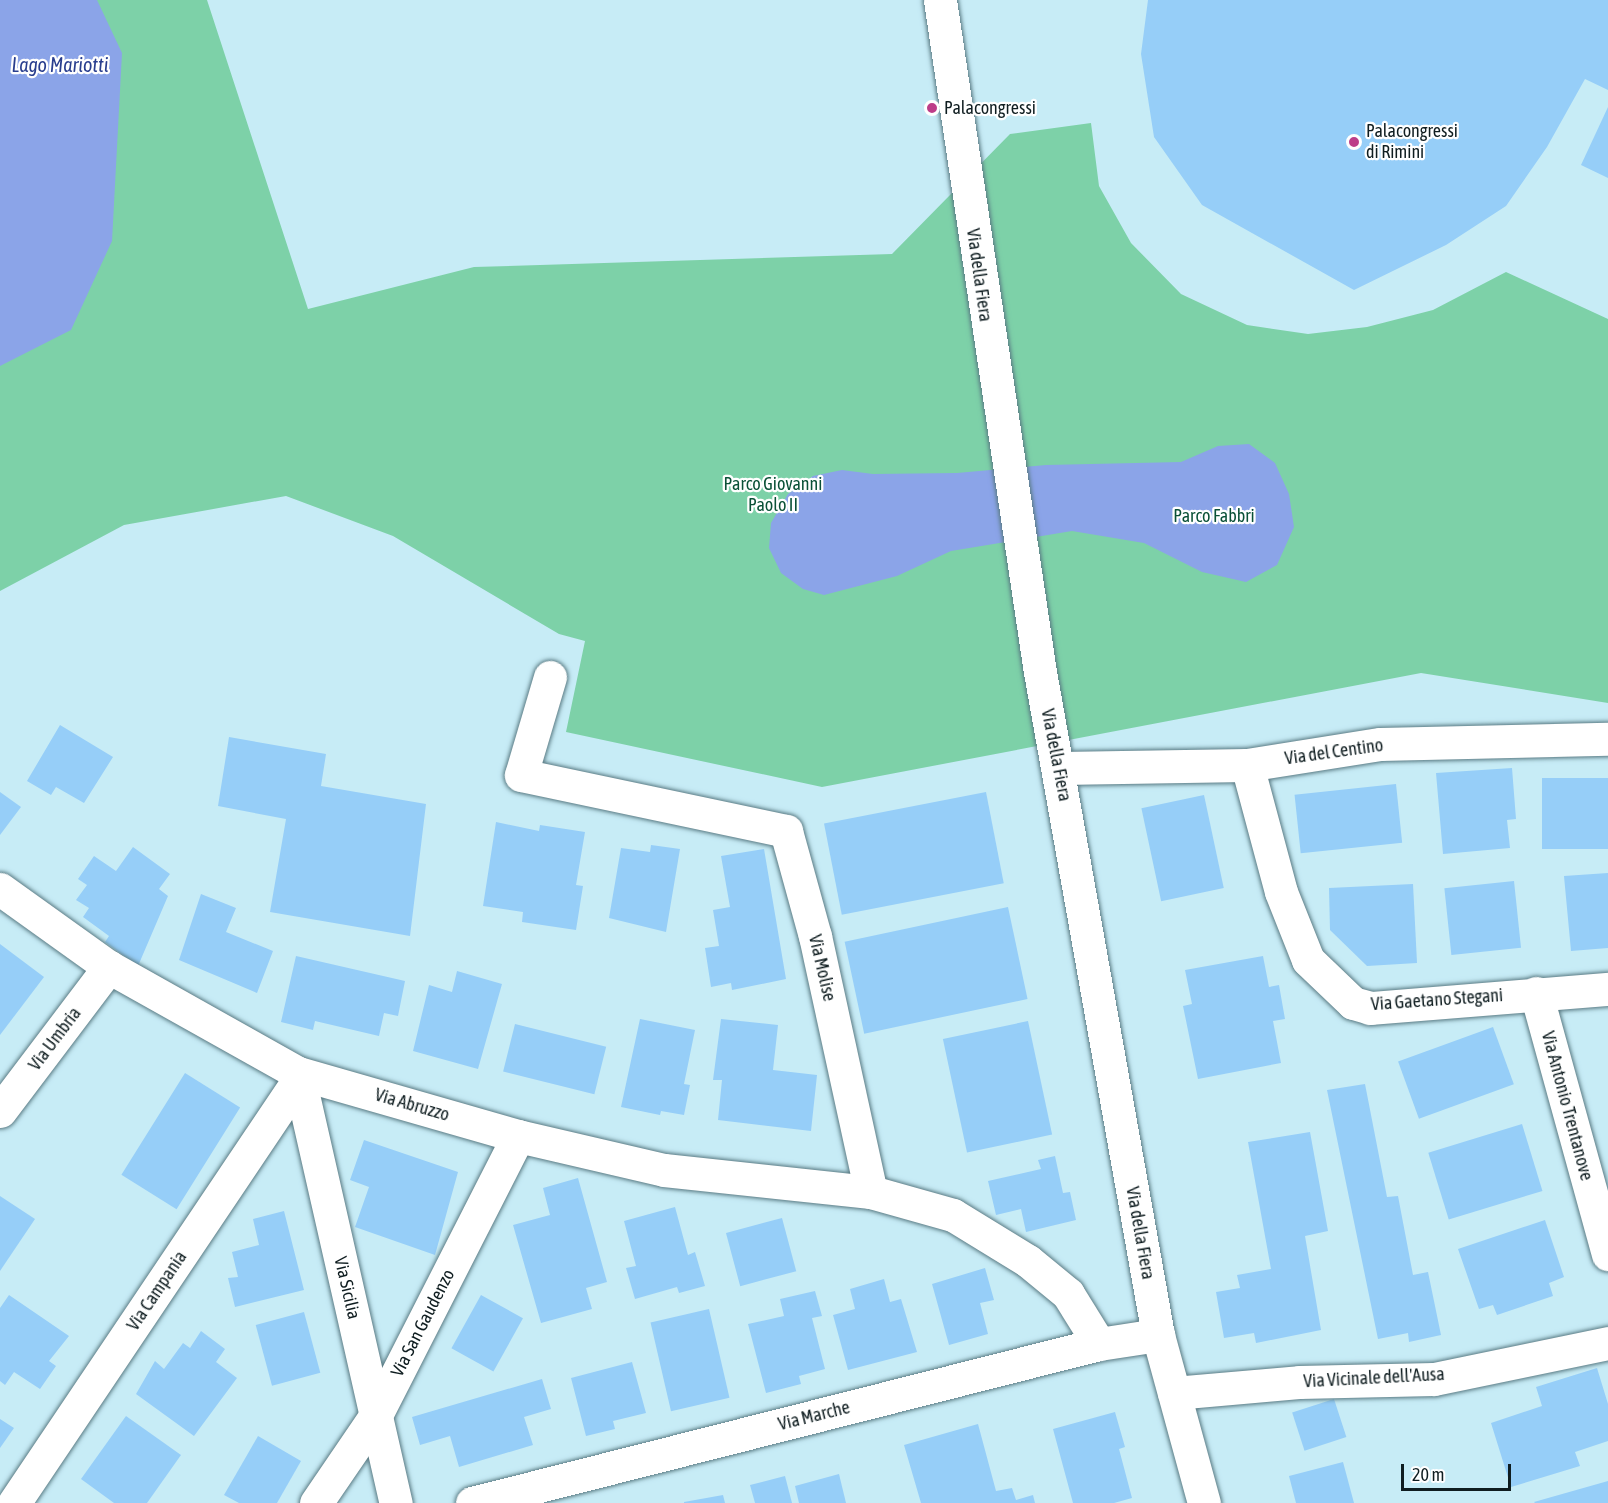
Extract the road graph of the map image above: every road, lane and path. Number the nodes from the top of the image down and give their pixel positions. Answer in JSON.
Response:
{"nodes":[{"id":1,"x":940,"y":0,"type":"edge"},
{"id":2,"x":550,"y":677,"type":"dead end"},
{"id":3,"x":1608,"y":739,"type":"edge"},
{"id":4,"x":1247,"y":765,"type":"junction"},
{"id":5,"x":1060,"y":768,"type":"junction"},
{"id":6,"x":0,"y":889,"type":"edge"},
{"id":7,"x":109,"y":967,"type":"junction"},
{"id":8,"x":1608,"y":989,"type":"edge"},
{"id":9,"x":1536,"y":993,"type":"junction"},
{"id":10,"x":299,"y":1076,"type":"junction"},
{"id":11,"x":0,"y":1111,"type":"edge"},
{"id":12,"x":518,"y":1136,"type":"junction"},
{"id":13,"x":871,"y":1192,"type":"junction"},
{"id":14,"x":1608,"y":1254,"type":"edge"},
{"id":15,"x":1158,"y":1335,"type":"junction"},
{"id":16,"x":1608,"y":1342,"type":"edge"},
{"id":17,"x":1099,"y":1344,"type":"junction"},
{"id":18,"x":1174,"y":1393,"type":"junction"},
{"id":19,"x":376,"y":1415,"type":"junction"},
{"id":20,"x":14,"y":1503,"type":"edge"},
{"id":21,"x":316,"y":1503,"type":"edge"},
{"id":22,"x":396,"y":1503,"type":"edge"},
{"id":23,"x":472,"y":1503,"type":"edge"},
{"id":24,"x":1204,"y":1503,"type":"edge"}],
"edges":[{"from":1,"to":5,"type":"street","name":"Via della Fiera"},
{"from":2,"to":13,"type":"street","name":"Via Molise"},
{"from":3,"to":4,"type":"street","name":"Via del Centino"},
{"from":4,"to":5,"type":"street","name":"Via del Centino"},
{"from":4,"to":9,"type":"street","name":"Via Gaetano Stegani"},
{"from":5,"to":15,"type":"street","name":"Via della Fiera"},
{"from":6,"to":7,"type":"street","name":"Via Abruzzo"},
{"from":7,"to":10,"type":"street","name":"Via Abruzzo"},
{"from":7,"to":11,"type":"street","name":"Via Umbria"},
{"from":8,"to":9,"type":"street","name":"Via Gaetano Stegani"},
{"from":9,"to":14,"type":"street","name":"Via Antonio Trentanove"},
{"from":10,"to":12,"type":"street","name":"Via Abruzzo"},
{"from":10,"to":19,"type":"street","name":"Via Sicilia"},
{"from":10,"to":20,"type":"street","name":"Via Campania"},
{"from":12,"to":13,"type":"street","name":"Via Abruzzo"},
{"from":12,"to":19,"type":"street","name":"Via San Gaudenzo"},
{"from":13,"to":17,"type":"street"},
{"from":15,"to":17,"type":"street","name":"Via Marche"},
{"from":15,"to":18,"type":"street","name":"Via della Fiera"},
{"from":16,"to":18,"type":"street","name":"Via Vicinale dell'Ausa"},
{"from":17,"to":23,"type":"street","name":"Via Marche"},
{"from":18,"to":24,"type":"street","name":"Via della Fiera"},
{"from":19,"to":21,"type":"street","name":"Via San Gaudenzo"},
{"from":19,"to":22,"type":"street","name":"Via Sicilia"}]}
